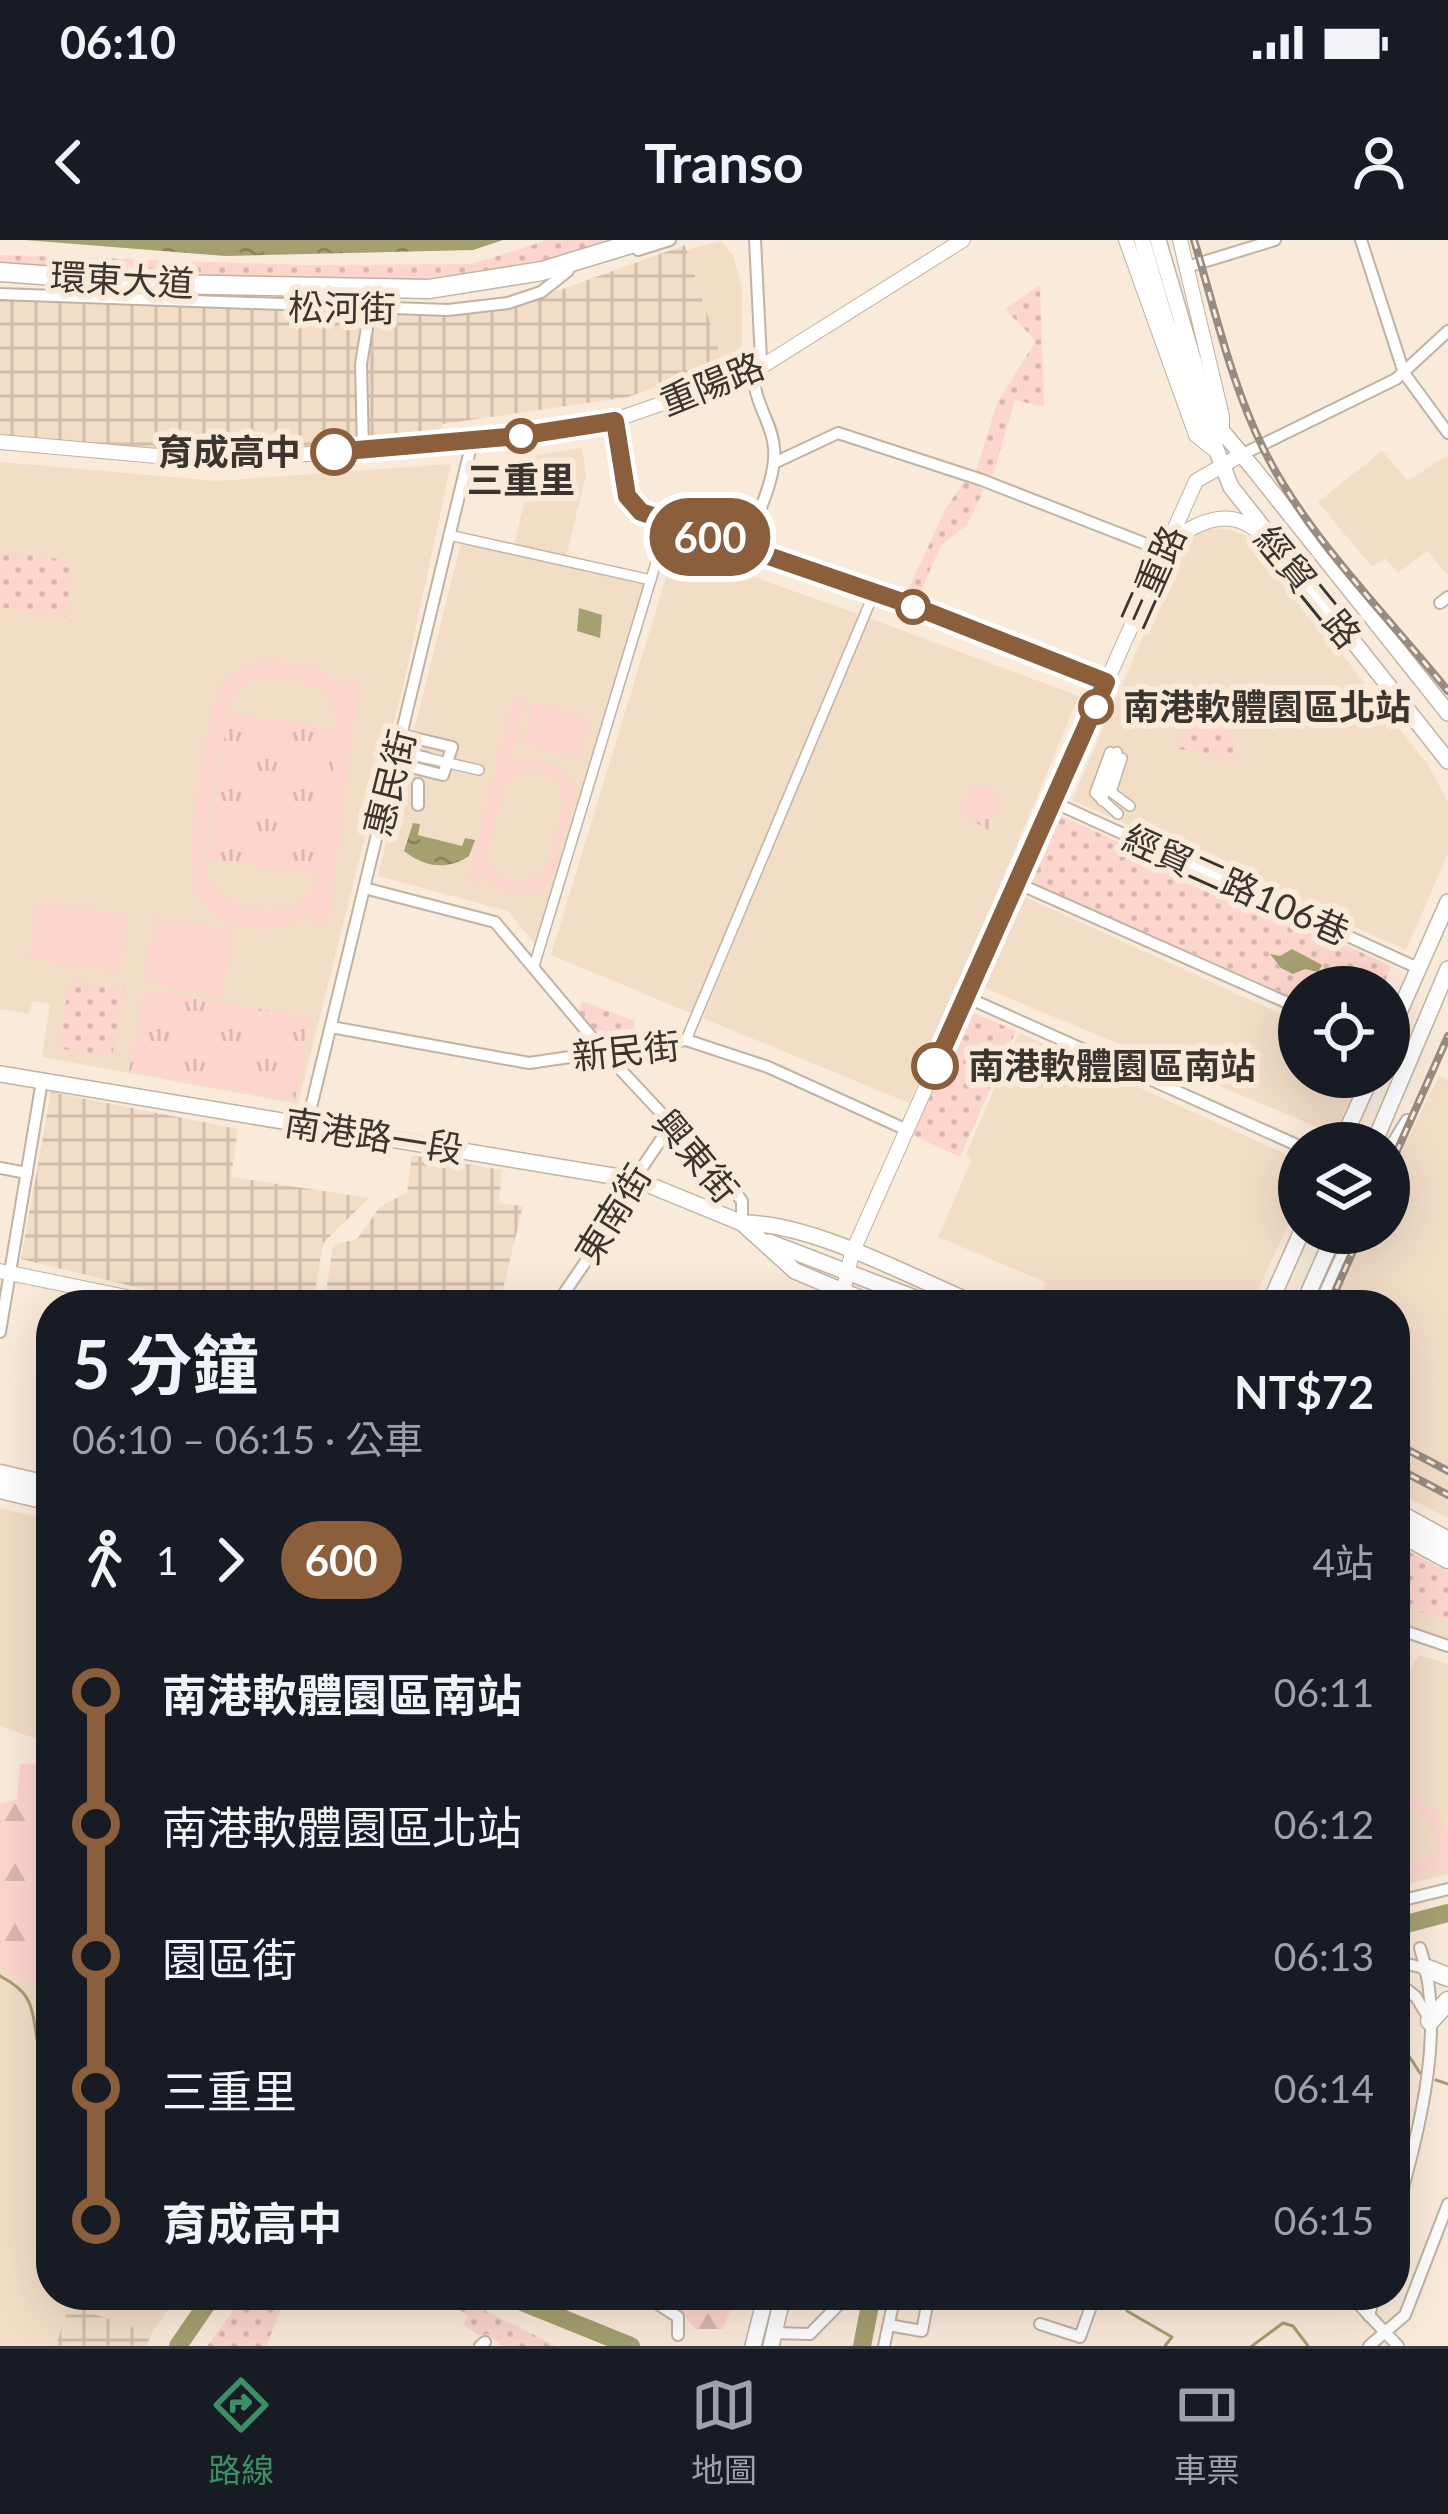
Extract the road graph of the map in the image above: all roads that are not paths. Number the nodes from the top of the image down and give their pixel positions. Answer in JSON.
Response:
{"nodes":[{"id":1,"x":632,"y":240,"type":"edge"},
{"id":2,"x":644,"y":240,"type":"edge"},
{"id":3,"x":670,"y":240,"type":"edge"},
{"id":4,"x":755,"y":240,"type":"edge"},
{"id":5,"x":963,"y":240,"type":"edge"},
{"id":6,"x":1126,"y":240,"type":"edge"},
{"id":7,"x":1142,"y":240,"type":"edge"},
{"id":8,"x":1158,"y":240,"type":"edge"},
{"id":9,"x":1180,"y":240,"type":"edge"},
{"id":10,"x":1275,"y":240,"type":"edge"},
{"id":11,"x":1361,"y":240,"type":"edge"},
{"id":12,"x":1187,"y":267,"type":"junction"},
{"id":13,"x":0,"y":272,"type":"edge"},
{"id":14,"x":0,"y":294,"type":"edge"},
{"id":15,"x":370,"y":309,"type":"junction"},
{"id":16,"x":1174,"y":319,"type":"junction"},
{"id":17,"x":1448,"y":331,"type":"edge"},
{"id":18,"x":753,"y":372,"type":"junction"},
{"id":19,"x":1404,"y":373,"type":"junction"},
{"id":20,"x":615,"y":421,"type":"junction"},
{"id":21,"x":1448,"y":433,"type":"edge"},
{"id":22,"x":0,"y":442,"type":"edge"},
{"id":23,"x":472,"y":442,"type":"junction"},
{"id":24,"x":1217,"y":442,"type":"junction"},
{"id":25,"x":364,"y":449,"type":"junction"},
{"id":26,"x":1240,"y":456,"type":"junction"},
{"id":27,"x":774,"y":463,"type":"junction"},
{"id":28,"x":1218,"y":465,"type":"junction"},
{"id":29,"x":668,"y":523,"type":"junction"},
{"id":30,"x":449,"y":536,"type":"junction"},
{"id":31,"x":1272,"y":545,"type":"junction"},
{"id":32,"x":1166,"y":547,"type":"junction"},
{"id":33,"x":745,"y":548,"type":"junction"},
{"id":34,"x":651,"y":580,"type":"junction"},
{"id":35,"x":874,"y":593,"type":"junction"},
{"id":36,"x":1106,"y":682,"type":"junction"},
{"id":37,"x":1448,"y":712,"type":"edge"},
{"id":38,"x":402,"y":734,"type":"junction"},
{"id":39,"x":1132,"y":750,"type":"dead end"},
{"id":40,"x":1116,"y":754,"type":"junction"},
{"id":41,"x":396,"y":757,"type":"junction"},
{"id":42,"x":427,"y":758,"type":"joint"},
{"id":43,"x":1448,"y":761,"type":"edge"},
{"id":44,"x":447,"y":763,"type":"junction"},
{"id":45,"x":479,"y":770,"type":"dead end"},
{"id":46,"x":1109,"y":771,"type":"junction"},
{"id":47,"x":1099,"y":780,"type":"junction"},
{"id":48,"x":418,"y":784,"type":"dead end"},
{"id":49,"x":1107,"y":800,"type":"junction"},
{"id":50,"x":1053,"y":802,"type":"junction"},
{"id":51,"x":418,"y":806,"type":"dead end"},
{"id":52,"x":1130,"y":806,"type":"dead end"},
{"id":53,"x":1118,"y":814,"type":"dead end"},
{"id":54,"x":1017,"y":883,"type":"junction"},
{"id":55,"x":364,"y":888,"type":"junction"},
{"id":56,"x":1448,"y":902,"type":"edge"},
{"id":57,"x":534,"y":966,"type":"junction"},
{"id":58,"x":1418,"y":968,"type":"junction"},
{"id":59,"x":1447,"y":974,"type":"edge"},
{"id":60,"x":1410,"y":986,"type":"edge"},
{"id":61,"x":966,"y":998,"type":"junction"},
{"id":62,"x":1278,"y":999,"type":"edge"},
{"id":63,"x":331,"y":1027,"type":"junction"},
{"id":64,"x":686,"y":1040,"type":"junction"},
{"id":65,"x":605,"y":1052,"type":"junction"},
{"id":66,"x":1410,"y":1057,"type":"edge"},
{"id":67,"x":0,"y":1074,"type":"edge"},
{"id":68,"x":42,"y":1081,"type":"junction"},
{"id":69,"x":307,"y":1124,"type":"junction"},
{"id":70,"x":670,"y":1125,"type":"junction"},
{"id":71,"x":907,"y":1130,"type":"junction"},
{"id":72,"x":1278,"y":1137,"type":"edge"},
{"id":73,"x":0,"y":1168,"type":"edge"},
{"id":74,"x":27,"y":1173,"type":"junction"},
{"id":75,"x":637,"y":1180,"type":"junction"},
{"id":76,"x":742,"y":1223,"type":"junction"},
{"id":77,"x":761,"y":1240,"type":"junction"},
{"id":78,"x":852,"y":1253,"type":"junction"},
{"id":79,"x":1292,"y":1254,"type":"edge"},
{"id":80,"x":1326,"y":1254,"type":"edge"},
{"id":81,"x":1342,"y":1254,"type":"edge"},
{"id":82,"x":848,"y":1271,"type":"junction"},
{"id":83,"x":5,"y":1272,"type":"edge"},
{"id":84,"x":92,"y":1290,"type":"edge"},
{"id":85,"x":566,"y":1290,"type":"edge"},
{"id":86,"x":838,"y":1290,"type":"edge"},
{"id":87,"x":843,"y":1290,"type":"edge"},
{"id":88,"x":896,"y":1290,"type":"edge"},
{"id":89,"x":941,"y":1290,"type":"edge"},
{"id":90,"x":1276,"y":1290,"type":"edge"},
{"id":91,"x":1310,"y":1290,"type":"edge"},
{"id":92,"x":1326,"y":1290,"type":"edge"},
{"id":93,"x":0,"y":1332,"type":"edge"},
{"id":94,"x":0,"y":1474,"type":"edge"},
{"id":95,"x":36,"y":1482,"type":"edge"},
{"id":96,"x":0,"y":1489,"type":"edge"},
{"id":97,"x":36,"y":1497,"type":"edge"},
{"id":98,"x":1410,"y":1520,"type":"edge"},
{"id":99,"x":1410,"y":1538,"type":"edge"},
{"id":100,"x":1448,"y":1541,"type":"edge"},
{"id":101,"x":1448,"y":1559,"type":"edge"},
{"id":102,"x":1410,"y":1634,"type":"edge"},
{"id":103,"x":1448,"y":1646,"type":"edge"},
{"id":104,"x":1448,"y":1889,"type":"edge"},
{"id":105,"x":1410,"y":1898,"type":"edge"},
{"id":106,"x":1420,"y":1948,"type":"dead end"},
{"id":107,"x":1410,"y":1965,"type":"edge"},
{"id":108,"x":1428,"y":1969,"type":"junction"},
{"id":109,"x":1448,"y":1977,"type":"edge"},
{"id":110,"x":1410,"y":1992,"type":"edge"},
{"id":111,"x":1448,"y":2001,"type":"edge"},
{"id":112,"x":1430,"y":2021,"type":"junction"},
{"id":113,"x":1410,"y":2151,"type":"edge"},
{"id":114,"x":1413,"y":2152,"type":"junction"},
{"id":115,"x":1410,"y":2163,"type":"edge"},
{"id":116,"x":1448,"y":2204,"type":"edge"},
{"id":117,"x":1410,"y":2302,"type":"edge"},
{"id":118,"x":667,"y":2310,"type":"edge"},
{"id":119,"x":762,"y":2310,"type":"edge"},
{"id":120,"x":779,"y":2310,"type":"edge"},
{"id":121,"x":833,"y":2310,"type":"edge"},
{"id":122,"x":892,"y":2310,"type":"edge"},
{"id":123,"x":926,"y":2310,"type":"edge"},
{"id":124,"x":1090,"y":2310,"type":"edge"},
{"id":125,"x":1364,"y":2310,"type":"edge"},
{"id":126,"x":1370,"y":2310,"type":"edge"},
{"id":127,"x":1407,"y":2310,"type":"edge"},
{"id":128,"x":1369,"y":2316,"type":"junction"},
{"id":129,"x":1040,"y":2324,"type":"dead end"},
{"id":130,"x":894,"y":2326,"type":"dead end"},
{"id":131,"x":1385,"y":2333,"type":"junction"},
{"id":132,"x":678,"y":2335,"type":"dead end"},
{"id":133,"x":772,"y":2342,"type":"edge"},
{"id":134,"x":753,"y":2346,"type":"edge"},
{"id":135,"x":884,"y":2346,"type":"edge"},
{"id":136,"x":1369,"y":2346,"type":"edge"},
{"id":137,"x":1398,"y":2346,"type":"edge"}],
"edges":[{"from":1,"to":13,"type":"main road","name":"環東大道"},
{"from":2,"to":13,"type":"main road","name":"環東大道"},
{"from":3,"to":15,"type":"street","name":"松河街"},
{"from":4,"to":18,"type":"street"},
{"from":5,"to":18,"type":"street","name":"重陽路"},
{"from":6,"to":24,"type":"street"},
{"from":7,"to":16,"type":"main road"},
{"from":8,"to":16,"type":"main road"},
{"from":9,"to":12,"type":"street"},
{"from":10,"to":12,"type":"street"},
{"from":11,"to":19,"type":"street"},
{"from":12,"to":24,"type":"street"},
{"from":14,"to":15,"type":"street","name":"松河街"},
{"from":15,"to":25,"type":"street"},
{"from":16,"to":24,"type":"main road","name":"經貿二路"},
{"from":17,"to":19,"type":"street"},
{"from":18,"to":20,"type":"street","name":"重陽路"},
{"from":18,"to":27,"type":"street"},
{"from":19,"to":21,"type":"street"},
{"from":19,"to":26,"type":"street"},
{"from":20,"to":23,"type":"street","name":"重陽路"},
{"from":20,"to":29,"type":"street"},
{"from":22,"to":25,"type":"street","name":"重陽路"},
{"from":23,"to":25,"type":"street","name":"重陽路"},
{"from":23,"to":30,"type":"street","name":"惠民街"},
{"from":24,"to":26,"type":"main road","name":"經貿二路"},
{"from":24,"to":28,"type":"main road","name":"經貿二路"},
{"from":26,"to":28,"type":"street"},
{"from":26,"to":37,"type":"main road","name":"經貿二路"},
{"from":27,"to":32,"type":"street"},
{"from":27,"to":33,"type":"street"},
{"from":28,"to":31,"type":"main road","name":"經貿二路"},
{"from":28,"to":32,"type":"street","name":"三重路"},
{"from":29,"to":33,"type":"street"},
{"from":29,"to":34,"type":"street"},
{"from":30,"to":34,"type":"street"},
{"from":30,"to":38,"type":"street","name":"惠民街"},
{"from":31,"to":32,"type":"street"},
{"from":31,"to":43,"type":"main road","name":"經貿二路"},
{"from":32,"to":36,"type":"street","name":"三重路"},
{"from":33,"to":35,"type":"street"},
{"from":34,"to":57,"type":"street"},
{"from":35,"to":36,"type":"street"},
{"from":35,"to":64,"type":"street"},
{"from":36,"to":50,"type":"street","name":"三重路"},
{"from":38,"to":41,"type":"street","name":"惠民街"},
{"from":38,"to":44,"type":"street"},
{"from":39,"to":40,"type":"street"},
{"from":40,"to":46,"type":"street"},
{"from":40,"to":47,"type":"street"},
{"from":40,"to":49,"type":"street"},
{"from":41,"to":42,"type":"street"},
{"from":41,"to":44,"type":"street"},
{"from":41,"to":55,"type":"street","name":"惠民街"},
{"from":42,"to":44,"type":"street"},
{"from":44,"to":45,"type":"street"},
{"from":46,"to":47,"type":"street"},
{"from":46,"to":49,"type":"street"},
{"from":47,"to":49,"type":"street"},
{"from":48,"to":51,"type":"street"},
{"from":49,"to":52,"type":"street"},
{"from":49,"to":53,"type":"street"},
{"from":50,"to":54,"type":"street","name":"三重路"},
{"from":50,"to":58,"type":"street","name":"經貿二路106巷"},
{"from":54,"to":61,"type":"street","name":"三重路"},
{"from":54,"to":62,"type":"street"},
{"from":55,"to":57,"type":"street","name":"興東街"},
{"from":55,"to":63,"type":"street","name":"惠民街"},
{"from":56,"to":58,"type":"main road"},
{"from":57,"to":65,"type":"street","name":"興東街"},
{"from":58,"to":59,"type":"street"},
{"from":58,"to":60,"type":"main road"},
{"from":59,"to":66,"type":"main road"},
{"from":61,"to":71,"type":"street","name":"三重路"},
{"from":61,"to":72,"type":"street"},
{"from":63,"to":65,"type":"street","name":"新民街"},
{"from":63,"to":69,"type":"street","name":"惠民街"},
{"from":64,"to":65,"type":"street","name":"新民街"},
{"from":64,"to":71,"type":"street","name":"新民街"},
{"from":65,"to":70,"type":"street","name":"興東街"},
{"from":67,"to":68,"type":"main road","name":"南港路一段"},
{"from":68,"to":69,"type":"main road","name":"南港路一段"},
{"from":68,"to":74,"type":"street"},
{"from":69,"to":75,"type":"main road","name":"南港路一段"},
{"from":70,"to":75,"type":"street","name":"東南街"},
{"from":70,"to":76,"type":"street","name":"興東街"},
{"from":71,"to":78,"type":"street","name":"三重路"},
{"from":73,"to":74,"type":"street"},
{"from":74,"to":83,"type":"street"},
{"from":75,"to":76,"type":"main road","name":"南港路一段"},
{"from":75,"to":85,"type":"street","name":"東南街"},
{"from":76,"to":77,"type":"main road","name":"南港路一段"},
{"from":76,"to":78,"type":"main road","name":"南港路一段"},
{"from":77,"to":82,"type":"main road","name":"南港路一段"},
{"from":77,"to":86,"type":"main road"},
{"from":78,"to":82,"type":"street","name":"三重路"},
{"from":78,"to":89,"type":"main road","name":"南港路一段"},
{"from":79,"to":90,"type":"main road"},
{"from":80,"to":91,"type":"main road"},
{"from":81,"to":92,"type":"street"},
{"from":82,"to":87,"type":"street","name":"三重路"},
{"from":82,"to":88,"type":"main road","name":"南港路一段"},
{"from":83,"to":84,"type":"street"},
{"from":83,"to":93,"type":"street"},
{"from":94,"to":95,"type":"main road"},
{"from":96,"to":97,"type":"main road"},
{"from":98,"to":100,"type":"main road"},
{"from":99,"to":101,"type":"main road"},
{"from":102,"to":103,"type":"street"},
{"from":104,"to":105,"type":"street"},
{"from":106,"to":108,"type":"street"},
{"from":107,"to":108,"type":"street"},
{"from":108,"to":109,"type":"main road"},
{"from":108,"to":112,"type":"street"},
{"from":110,"to":112,"type":"street"},
{"from":111,"to":112,"type":"main road"},
{"from":112,"to":114,"type":"street"},
{"from":113,"to":114,"type":"street"},
{"from":114,"to":115,"type":"street"},
{"from":116,"to":117,"type":"street"},
{"from":118,"to":132,"type":"street"},
{"from":119,"to":134,"type":"main road"},
{"from":120,"to":133,"type":"main road"},
{"from":121,"to":133,"type":"street"},
{"from":122,"to":135,"type":"street"},
{"from":123,"to":130,"type":"street"},
{"from":124,"to":129,"type":"street"},
{"from":125,"to":128,"type":"street"},
{"from":126,"to":128,"type":"street"},
{"from":127,"to":131,"type":"street"},
{"from":128,"to":131,"type":"street"},
{"from":131,"to":136,"type":"street"},
{"from":131,"to":137,"type":"street"}]}
